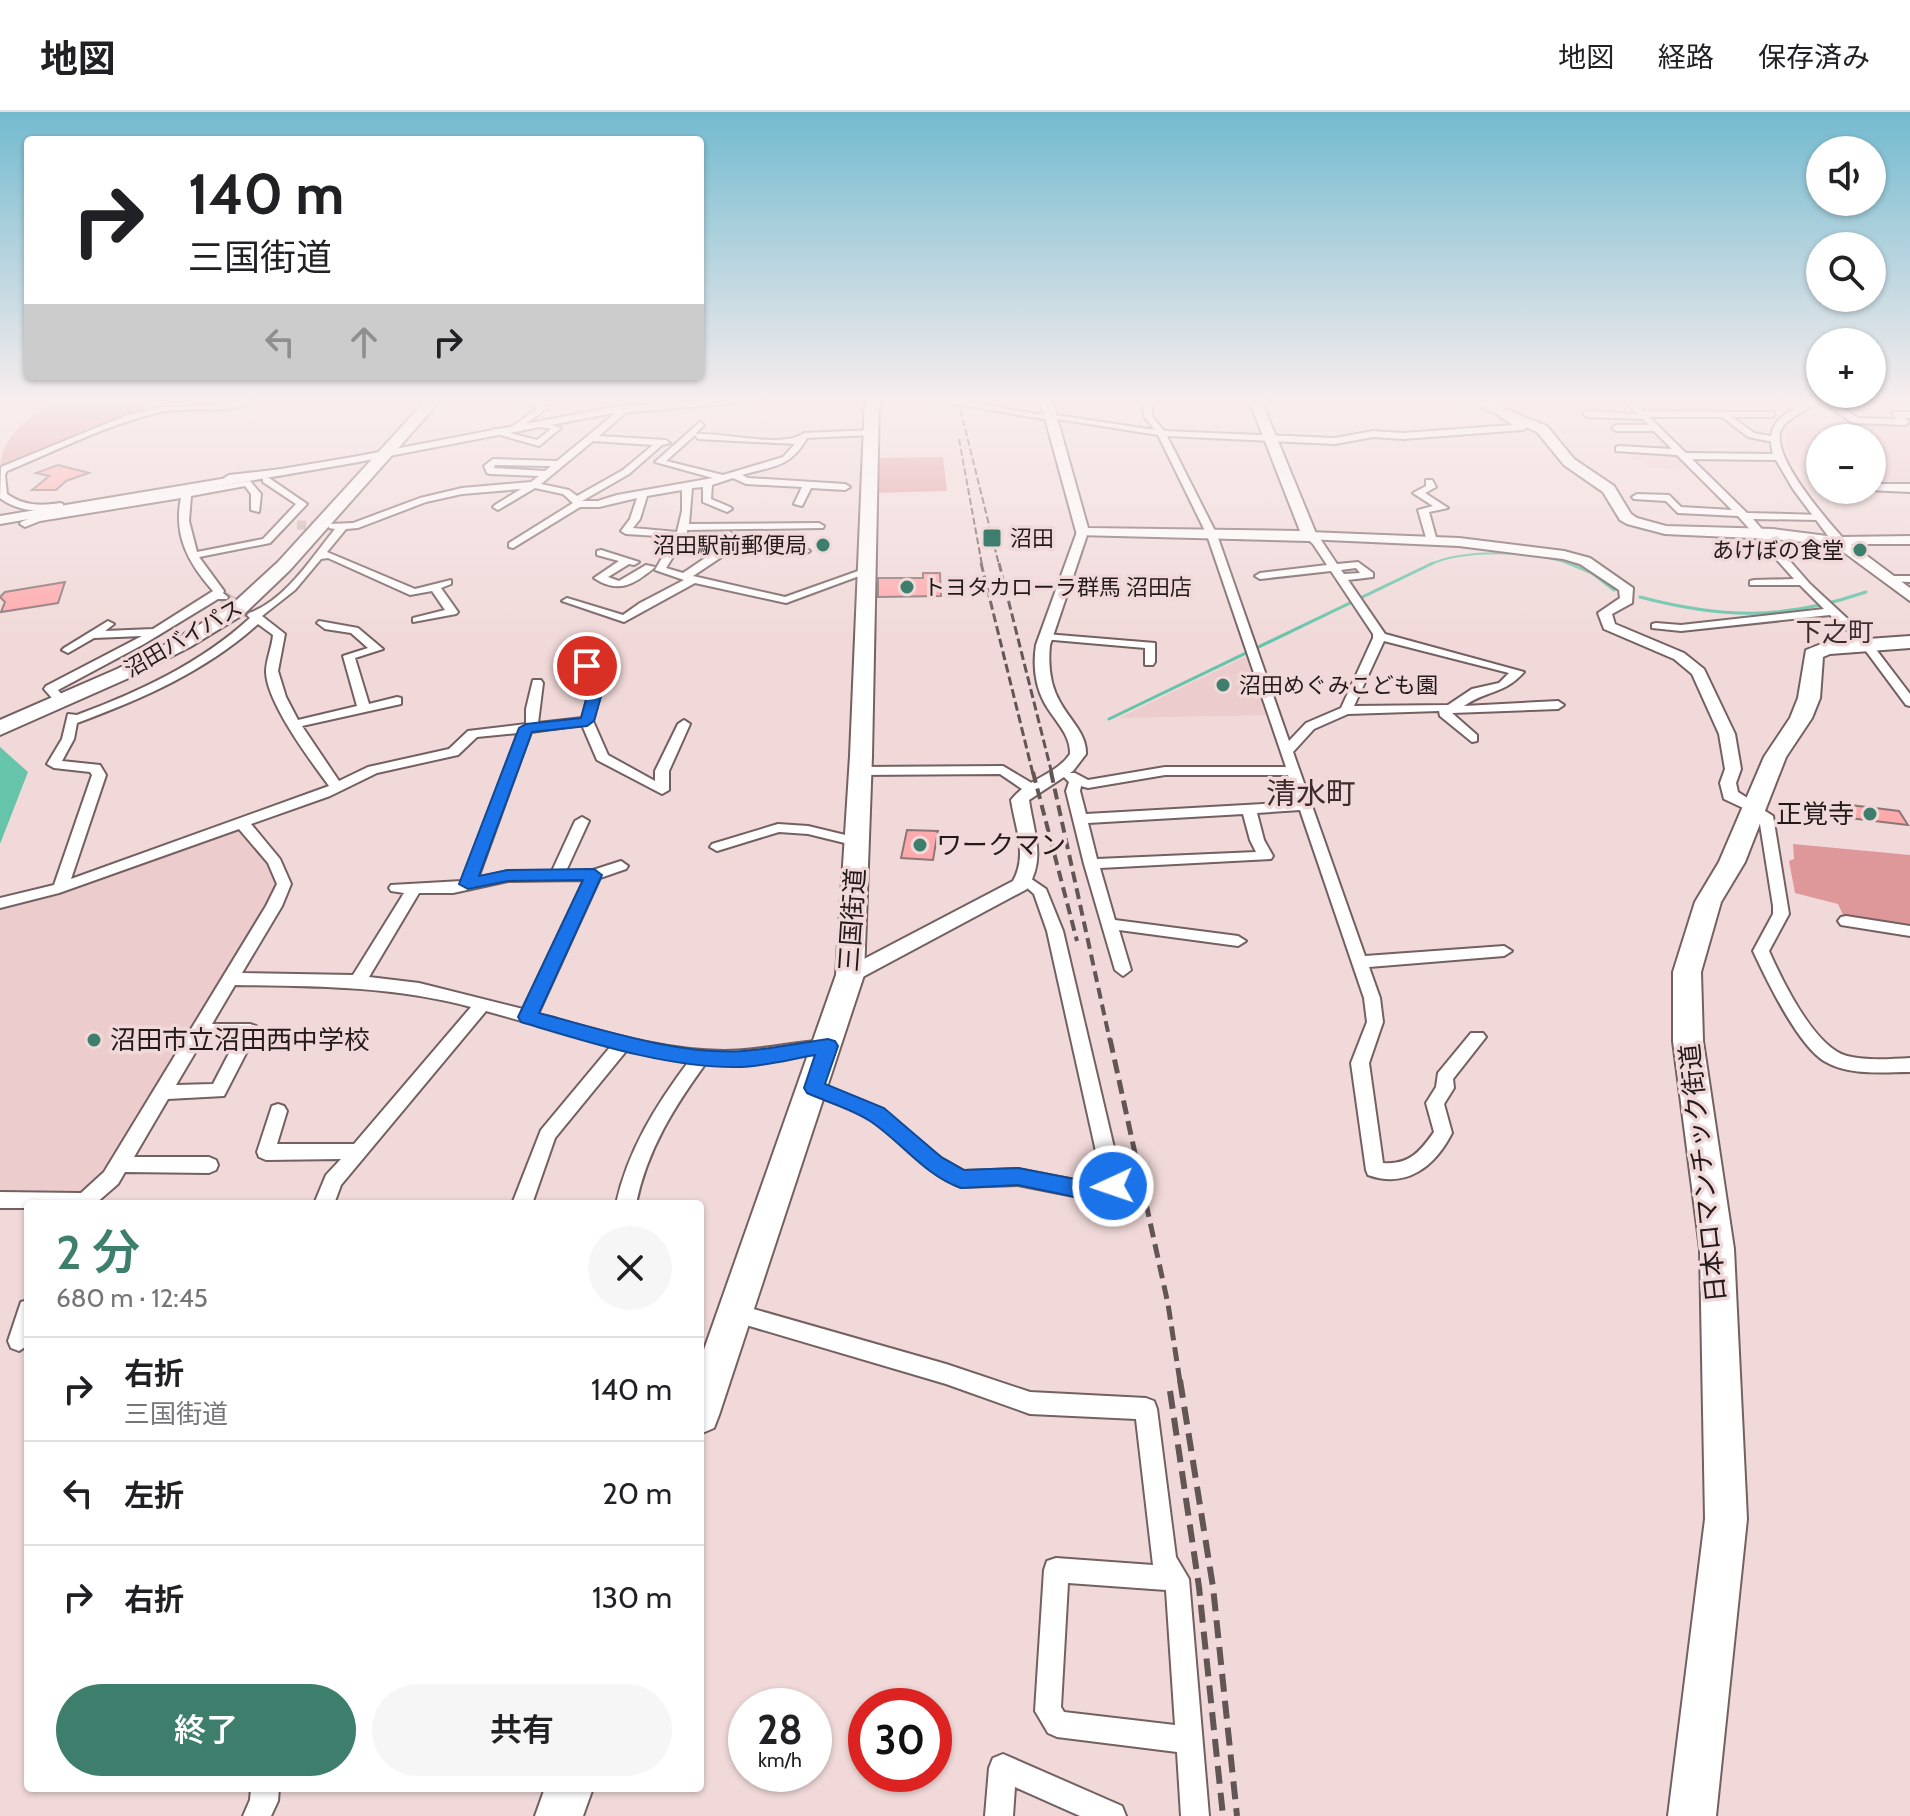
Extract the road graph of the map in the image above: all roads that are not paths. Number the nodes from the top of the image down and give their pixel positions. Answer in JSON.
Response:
{"nodes":[{"id":1,"x":0,"y":480,"type":"edge"},
{"id":2,"x":223,"y":480,"type":"edge"},
{"id":3,"x":239,"y":480,"type":"edge"},
{"id":4,"x":266,"y":480,"type":"joint"},
{"id":5,"x":360,"y":480,"type":"edge"},
{"id":6,"x":540,"y":480,"type":"edge"},
{"id":7,"x":614,"y":480,"type":"edge"},
{"id":8,"x":670,"y":480,"type":"edge"},
{"id":9,"x":721,"y":480,"type":"edge"},
{"id":10,"x":743,"y":480,"type":"edge"},
{"id":11,"x":868,"y":480,"type":"edge"},
{"id":12,"x":1067,"y":480,"type":"edge"},
{"id":13,"x":1184,"y":480,"type":"edge"},
{"id":14,"x":1287,"y":480,"type":"edge"},
{"id":15,"x":1595,"y":480,"type":"edge"},
{"id":16,"x":1708,"y":480,"type":"edge"},
{"id":17,"x":1793,"y":480,"type":"edge"},
{"id":18,"x":1429,"y":482,"type":"dead end"},
{"id":19,"x":247,"y":483,"type":"junction"},
{"id":20,"x":708,"y":483,"type":"junction"},
{"id":21,"x":534,"y":485,"type":"junction"},
{"id":22,"x":808,"y":485,"type":"junction"},
{"id":23,"x":681,"y":487,"type":"junction"},
{"id":24,"x":845,"y":487,"type":"dead end"},
{"id":25,"x":1798,"y":487,"type":"junction"},
{"id":26,"x":1806,"y":488,"type":"edge"},
{"id":27,"x":1886,"y":488,"type":"edge"},
{"id":28,"x":1910,"y":488,"type":"edge"},
{"id":29,"x":643,"y":493,"type":"junction"},
{"id":30,"x":187,"y":494,"type":"junction"},
{"id":31,"x":1637,"y":497,"type":"dead end"},
{"id":32,"x":577,"y":502,"type":"junction"},
{"id":33,"x":799,"y":504,"type":"dead end"},
{"id":34,"x":498,"y":507,"type":"dead end"},
{"id":35,"x":727,"y":509,"type":"dead end"},
{"id":36,"x":256,"y":510,"type":"dead end"},
{"id":37,"x":39,"y":514,"type":"junction"},
{"id":38,"x":1742,"y":515,"type":"junction"},
{"id":39,"x":1820,"y":517,"type":"junction"},
{"id":40,"x":6,"y":519,"type":"edge"},
{"id":41,"x":25,"y":524,"type":"dead end"},
{"id":42,"x":282,"y":525,"type":"junction"},
{"id":43,"x":297,"y":525,"type":"tunnel mouth"},
{"id":44,"x":819,"y":526,"type":"dead end"},
{"id":45,"x":730,"y":529,"type":"junction"},
{"id":46,"x":683,"y":531,"type":"junction"},
{"id":47,"x":1082,"y":532,"type":"junction"},
{"id":48,"x":1762,"y":534,"type":"junction"},
{"id":49,"x":1212,"y":535,"type":"junction"},
{"id":50,"x":1309,"y":536,"type":"junction"},
{"id":51,"x":1910,"y":540,"type":"edge"},
{"id":52,"x":1432,"y":541,"type":"junction"},
{"id":53,"x":1838,"y":541,"type":"junction"},
{"id":54,"x":725,"y":544,"type":"junction"},
{"id":55,"x":513,"y":545,"type":"dead end"},
{"id":56,"x":631,"y":548,"type":"junction"},
{"id":57,"x":805,"y":551,"type":"dead end"},
{"id":58,"x":601,"y":553,"type":"dead end"},
{"id":59,"x":191,"y":556,"type":"junction"},
{"id":60,"x":317,"y":557,"type":"junction"},
{"id":61,"x":655,"y":568,"type":"junction"},
{"id":62,"x":865,"y":572,"type":"junction"},
{"id":63,"x":1338,"y":573,"type":"junction"},
{"id":64,"x":1260,"y":576,"type":"dead end"},
{"id":65,"x":688,"y":579,"type":"junction"},
{"id":66,"x":1888,"y":579,"type":"junction"},
{"id":67,"x":1910,"y":579,"type":"edge"},
{"id":68,"x":447,"y":582,"type":"dead end"},
{"id":69,"x":1802,"y":582,"type":"junction"},
{"id":70,"x":1754,"y":583,"type":"dead end"},
{"id":71,"x":434,"y":586,"type":"junction"},
{"id":72,"x":1910,"y":596,"type":"edge"},
{"id":73,"x":567,"y":601,"type":"dead end"},
{"id":74,"x":1834,"y":611,"type":"junction"},
{"id":75,"x":254,"y":616,"type":"junction"},
{"id":76,"x":417,"y":620,"type":"dead end"},
{"id":77,"x":323,"y":623,"type":"dead end"},
{"id":78,"x":108,"y":624,"type":"dead end"},
{"id":79,"x":1656,"y":626,"type":"dead end"},
{"id":80,"x":162,"y":629,"type":"junction"},
{"id":81,"x":91,"y":635,"type":"junction"},
{"id":82,"x":1379,"y":636,"type":"junction"},
{"id":83,"x":1046,"y":637,"type":"junction"},
{"id":84,"x":1910,"y":642,"type":"edge"},
{"id":85,"x":1867,"y":644,"type":"junction"},
{"id":86,"x":68,"y":650,"type":"dead end"},
{"id":87,"x":590,"y":660,"type":"dead end"},
{"id":88,"x":1149,"y":662,"type":"dead end"},
{"id":89,"x":537,"y":683,"type":"dead end"},
{"id":90,"x":397,"y":701,"type":"dead end"},
{"id":91,"x":1910,"y":702,"type":"edge"},
{"id":92,"x":1558,"y":705,"type":"dead end"},
{"id":93,"x":364,"y":709,"type":"junction"},
{"id":94,"x":1448,"y":709,"type":"junction"},
{"id":95,"x":64,"y":710,"type":"junction"},
{"id":96,"x":1346,"y":710,"type":"junction"},
{"id":97,"x":587,"y":721,"type":"junction"},
{"id":98,"x":296,"y":724,"type":"junction"},
{"id":99,"x":684,"y":724,"type":"dead end"},
{"id":100,"x":0,"y":728,"type":"edge"},
{"id":101,"x":529,"y":728,"type":"junction"},
{"id":102,"x":1472,"y":738,"type":"dead end"},
{"id":103,"x":1287,"y":751,"type":"junction"},
{"id":104,"x":860,"y":771,"type":"junction"},
{"id":105,"x":1293,"y":771,"type":"junction"},
{"id":106,"x":1069,"y":775,"type":"junction"},
{"id":107,"x":336,"y":786,"type":"junction"},
{"id":108,"x":1030,"y":788,"type":"junction"},
{"id":109,"x":1305,"y":806,"type":"junction"},
{"id":110,"x":1754,"y":808,"type":"junction"},
{"id":111,"x":1249,"y":809,"type":"junction"},
{"id":112,"x":1081,"y":819,"type":"junction"},
{"id":113,"x":582,"y":821,"type":"dead end"},
{"id":114,"x":242,"y":823,"type":"junction"},
{"id":115,"x":857,"y":842,"type":"junction"},
{"id":116,"x":717,"y":847,"type":"dead end"},
{"id":117,"x":1091,"y":864,"type":"junction"},
{"id":118,"x":621,"y":866,"type":"dead end"},
{"id":119,"x":557,"y":875,"type":"junction"},
{"id":120,"x":594,"y":875,"type":"junction"},
{"id":121,"x":1024,"y":879,"type":"junction"},
{"id":122,"x":468,"y":884,"type":"junction"},
{"id":123,"x":60,"y":888,"type":"junction"},
{"id":124,"x":396,"y":888,"type":"dead end"},
{"id":125,"x":414,"y":888,"type":"junction"},
{"id":126,"x":0,"y":903,"type":"edge"},
{"id":127,"x":1846,"y":921,"type":"dead end"},
{"id":128,"x":1109,"y":924,"type":"junction"},
{"id":129,"x":1910,"y":931,"type":"edge"},
{"id":130,"x":1238,"y":941,"type":"dead end"},
{"id":131,"x":1504,"y":951,"type":"dead end"},
{"id":132,"x":1359,"y":962,"type":"junction"},
{"id":133,"x":1123,"y":970,"type":"dead end"},
{"id":134,"x":850,"y":975,"type":"junction"},
{"id":135,"x":231,"y":979,"type":"junction"},
{"id":136,"x":358,"y":981,"type":"junction"},
{"id":137,"x":481,"y":1006,"type":"junction"},
{"id":138,"x":528,"y":1017,"type":"junction"},
{"id":139,"x":201,"y":1030,"type":"junction"},
{"id":140,"x":1477,"y":1037,"type":"dead end"},
{"id":141,"x":623,"y":1043,"type":"junction"},
{"id":142,"x":828,"y":1046,"type":"junction"},
{"id":143,"x":702,"y":1056,"type":"junction"},
{"id":144,"x":1910,"y":1065,"type":"edge"},
{"id":145,"x":814,"y":1088,"type":"junction"},
{"id":146,"x":165,"y":1092,"type":"junction"},
{"id":147,"x":278,"y":1111,"type":"dead end"},
{"id":148,"x":360,"y":1151,"type":"junction"},
{"id":149,"x":120,"y":1164,"type":"junction"},
{"id":150,"x":209,"y":1165,"type":"dead end"},
{"id":151,"x":0,"y":1200,"type":"edge"},
{"id":152,"x":85,"y":1200,"type":"edge"},
{"id":153,"x":326,"y":1200,"type":"edge"},
{"id":154,"x":523,"y":1200,"type":"edge"},
{"id":155,"x":627,"y":1200,"type":"edge"},
{"id":156,"x":24,"y":1201,"type":"edge"},
{"id":157,"x":736,"y":1313,"type":"junction"},
{"id":158,"x":24,"y":1323,"type":"edge"},
{"id":159,"x":19,"y":1341,"type":"dead end"},
{"id":160,"x":704,"y":1404,"type":"edge"},
{"id":161,"x":1177,"y":1579,"type":"junction"},
{"id":162,"x":1189,"y":1740,"type":"junction"},
{"id":163,"x":265,"y":1792,"type":"edge"},
{"id":164,"x":568,"y":1792,"type":"edge"},
{"id":165,"x":257,"y":1816,"type":"edge"},
{"id":166,"x":559,"y":1816,"type":"edge"},
{"id":167,"x":999,"y":1816,"type":"edge"},
{"id":168,"x":1112,"y":1816,"type":"edge"},
{"id":169,"x":1195,"y":1816,"type":"edge"},
{"id":170,"x":1692,"y":1816,"type":"edge"}],
"edges":[{"from":1,"to":37,"type":"street"},
{"from":2,"to":37,"type":"street"},
{"from":3,"to":40,"type":"street"},
{"from":4,"to":19,"type":"street"},
{"from":4,"to":42,"type":"street"},
{"from":5,"to":95,"type":"highway","name":"沼田バイパス"},
{"from":6,"to":21,"type":"street"},
{"from":7,"to":32,"type":"street"},
{"from":8,"to":23,"type":"street"},
{"from":9,"to":20,"type":"street"},
{"from":10,"to":22,"type":"street"},
{"from":11,"to":62,"type":"highway","name":"三国街道"},
{"from":12,"to":47,"type":"main road"},
{"from":13,"to":49,"type":"street"},
{"from":14,"to":50,"type":"main road"},
{"from":15,"to":48,"type":"main road"},
{"from":16,"to":38,"type":"street"},
{"from":17,"to":25,"type":"street"},
{"from":18,"to":52,"type":"street"},
{"from":19,"to":30,"type":"street"},
{"from":19,"to":36,"type":"street"},
{"from":20,"to":23,"type":"street"},
{"from":20,"to":35,"type":"street"},
{"from":21,"to":32,"type":"street"},
{"from":21,"to":34,"type":"street"},
{"from":21,"to":60,"type":"street"},
{"from":22,"to":24,"type":"street"},
{"from":22,"to":33,"type":"street"},
{"from":23,"to":29,"type":"street"},
{"from":23,"to":46,"type":"street"},
{"from":25,"to":26,"type":"street"},
{"from":25,"to":39,"type":"street"},
{"from":27,"to":28,"type":"street"},
{"from":29,"to":32,"type":"street"},
{"from":29,"to":56,"type":"street"},
{"from":30,"to":37,"type":"street"},
{"from":30,"to":59,"type":"street"},
{"from":31,"to":38,"type":"street"},
{"from":32,"to":55,"type":"street"},
{"from":37,"to":41,"type":"street"},
{"from":38,"to":39,"type":"street"},
{"from":38,"to":48,"type":"street"},
{"from":39,"to":53,"type":"street"},
{"from":42,"to":43,"type":"street"},
{"from":42,"to":59,"type":"street"},
{"from":44,"to":45,"type":"street"},
{"from":45,"to":46,"type":"street"},
{"from":45,"to":54,"type":"street"},
{"from":46,"to":56,"type":"street"},
{"from":46,"to":61,"type":"street"},
{"from":47,"to":49,"type":"main road"},
{"from":47,"to":83,"type":"street"},
{"from":48,"to":53,"type":"main road"},
{"from":48,"to":69,"type":"street"},
{"from":49,"to":50,"type":"main road"},
{"from":49,"to":103,"type":"street"},
{"from":50,"to":52,"type":"street"},
{"from":50,"to":63,"type":"street"},
{"from":51,"to":53,"type":"street"},
{"from":52,"to":110,"type":"street"},
{"from":53,"to":66,"type":"main road"},
{"from":54,"to":57,"type":"street"},
{"from":54,"to":65,"type":"street"},
{"from":56,"to":58,"type":"street"},
{"from":56,"to":61,"type":"street"},
{"from":56,"to":61,"type":"street"},
{"from":59,"to":80,"type":"street"},
{"from":60,"to":71,"type":"street"},
{"from":60,"to":75,"type":"street"},
{"from":61,"to":65,"type":"street"},
{"from":62,"to":65,"type":"street"},
{"from":62,"to":104,"type":"highway","name":"三国街道"},
{"from":63,"to":64,"type":"street"},
{"from":63,"to":82,"type":"street"},
{"from":65,"to":73,"type":"street"},
{"from":66,"to":67,"type":"street"},
{"from":66,"to":72,"type":"main road"},
{"from":68,"to":71,"type":"street"},
{"from":69,"to":70,"type":"street"},
{"from":69,"to":74,"type":"street"},
{"from":71,"to":76,"type":"street"},
{"from":74,"to":79,"type":"street"},
{"from":74,"to":85,"type":"street"},
{"from":75,"to":95,"type":"street"},
{"from":75,"to":98,"type":"street"},
{"from":77,"to":93,"type":"street"},
{"from":78,"to":81,"type":"street"},
{"from":80,"to":81,"type":"street"},
{"from":80,"to":95,"type":"street"},
{"from":81,"to":86,"type":"street"},
{"from":82,"to":94,"type":"street"},
{"from":82,"to":96,"type":"street"},
{"from":83,"to":88,"type":"street"},
{"from":83,"to":106,"type":"street"},
{"from":84,"to":85,"type":"highway","name":"日本ロマンチック街道"},
{"from":85,"to":91,"type":"street"},
{"from":85,"to":110,"type":"highway","name":"日本ロマンチック街道"},
{"from":87,"to":97,"type":"street"},
{"from":89,"to":101,"type":"street"},
{"from":90,"to":93,"type":"street"},
{"from":92,"to":94,"type":"street"},
{"from":93,"to":98,"type":"street"},
{"from":94,"to":96,"type":"street"},
{"from":94,"to":102,"type":"street"},
{"from":95,"to":100,"type":"highway","name":"沼田バイパス"},
{"from":95,"to":123,"type":"street"},
{"from":96,"to":103,"type":"street"},
{"from":97,"to":99,"type":"street"},
{"from":97,"to":101,"type":"street"},
{"from":98,"to":107,"type":"street"},
{"from":101,"to":107,"type":"street"},
{"from":101,"to":122,"type":"street"},
{"from":103,"to":105,"type":"street"},
{"from":104,"to":108,"type":"street"},
{"from":104,"to":115,"type":"highway","name":"三国街道"},
{"from":105,"to":106,"type":"street"},
{"from":105,"to":109,"type":"street"},
{"from":106,"to":108,"type":"street"},
{"from":106,"to":112,"type":"street"},
{"from":107,"to":114,"type":"street"},
{"from":108,"to":121,"type":"street"},
{"from":109,"to":111,"type":"street"},
{"from":109,"to":132,"type":"street"},
{"from":110,"to":144,"type":"street"},
{"from":110,"to":170,"type":"highway","name":"日本ロマンチック街道"},
{"from":111,"to":112,"type":"street"},
{"from":111,"to":117,"type":"street"},
{"from":112,"to":117,"type":"street"},
{"from":113,"to":119,"type":"street"},
{"from":114,"to":123,"type":"street"},
{"from":114,"to":135,"type":"street"},
{"from":115,"to":116,"type":"street"},
{"from":115,"to":134,"type":"highway","name":"三国街道"},
{"from":117,"to":128,"type":"street"},
{"from":118,"to":120,"type":"street"},
{"from":119,"to":120,"type":"street"},
{"from":119,"to":122,"type":"street"},
{"from":120,"to":138,"type":"street"},
{"from":121,"to":134,"type":"street"},
{"from":121,"to":145,"type":"street"},
{"from":122,"to":125,"type":"street"},
{"from":123,"to":126,"type":"street"},
{"from":124,"to":125,"type":"street"},
{"from":125,"to":136,"type":"street"},
{"from":127,"to":129,"type":"street"},
{"from":128,"to":130,"type":"street"},
{"from":128,"to":133,"type":"street"},
{"from":131,"to":132,"type":"street"},
{"from":132,"to":140,"type":"street"},
{"from":134,"to":142,"type":"highway","name":"三国街道"},
{"from":135,"to":136,"type":"street"},
{"from":135,"to":139,"type":"street"},
{"from":136,"to":137,"type":"street"},
{"from":137,"to":138,"type":"street"},
{"from":137,"to":148,"type":"street"},
{"from":138,"to":141,"type":"street"},
{"from":139,"to":146,"type":"street"},
{"from":139,"to":146,"type":"street"},
{"from":141,"to":143,"type":"street"},
{"from":141,"to":154,"type":"street"},
{"from":142,"to":143,"type":"street"},
{"from":142,"to":145,"type":"highway","name":"三国街道"},
{"from":143,"to":155,"type":"street"},
{"from":145,"to":157,"type":"highway","name":"三国街道"},
{"from":146,"to":149,"type":"street"},
{"from":147,"to":148,"type":"street"},
{"from":148,"to":153,"type":"street"},
{"from":149,"to":150,"type":"street"},
{"from":149,"to":152,"type":"street"},
{"from":151,"to":156,"type":"street"},
{"from":157,"to":160,"type":"highway","name":"三国街道"},
{"from":157,"to":161,"type":"street"},
{"from":158,"to":159,"type":"street"},
{"from":161,"to":162,"type":"street"},
{"from":161,"to":162,"type":"street"},
{"from":162,"to":169,"type":"street"},
{"from":163,"to":165,"type":"street"},
{"from":164,"to":166,"type":"highway"},
{"from":167,"to":168,"type":"street"}]}
